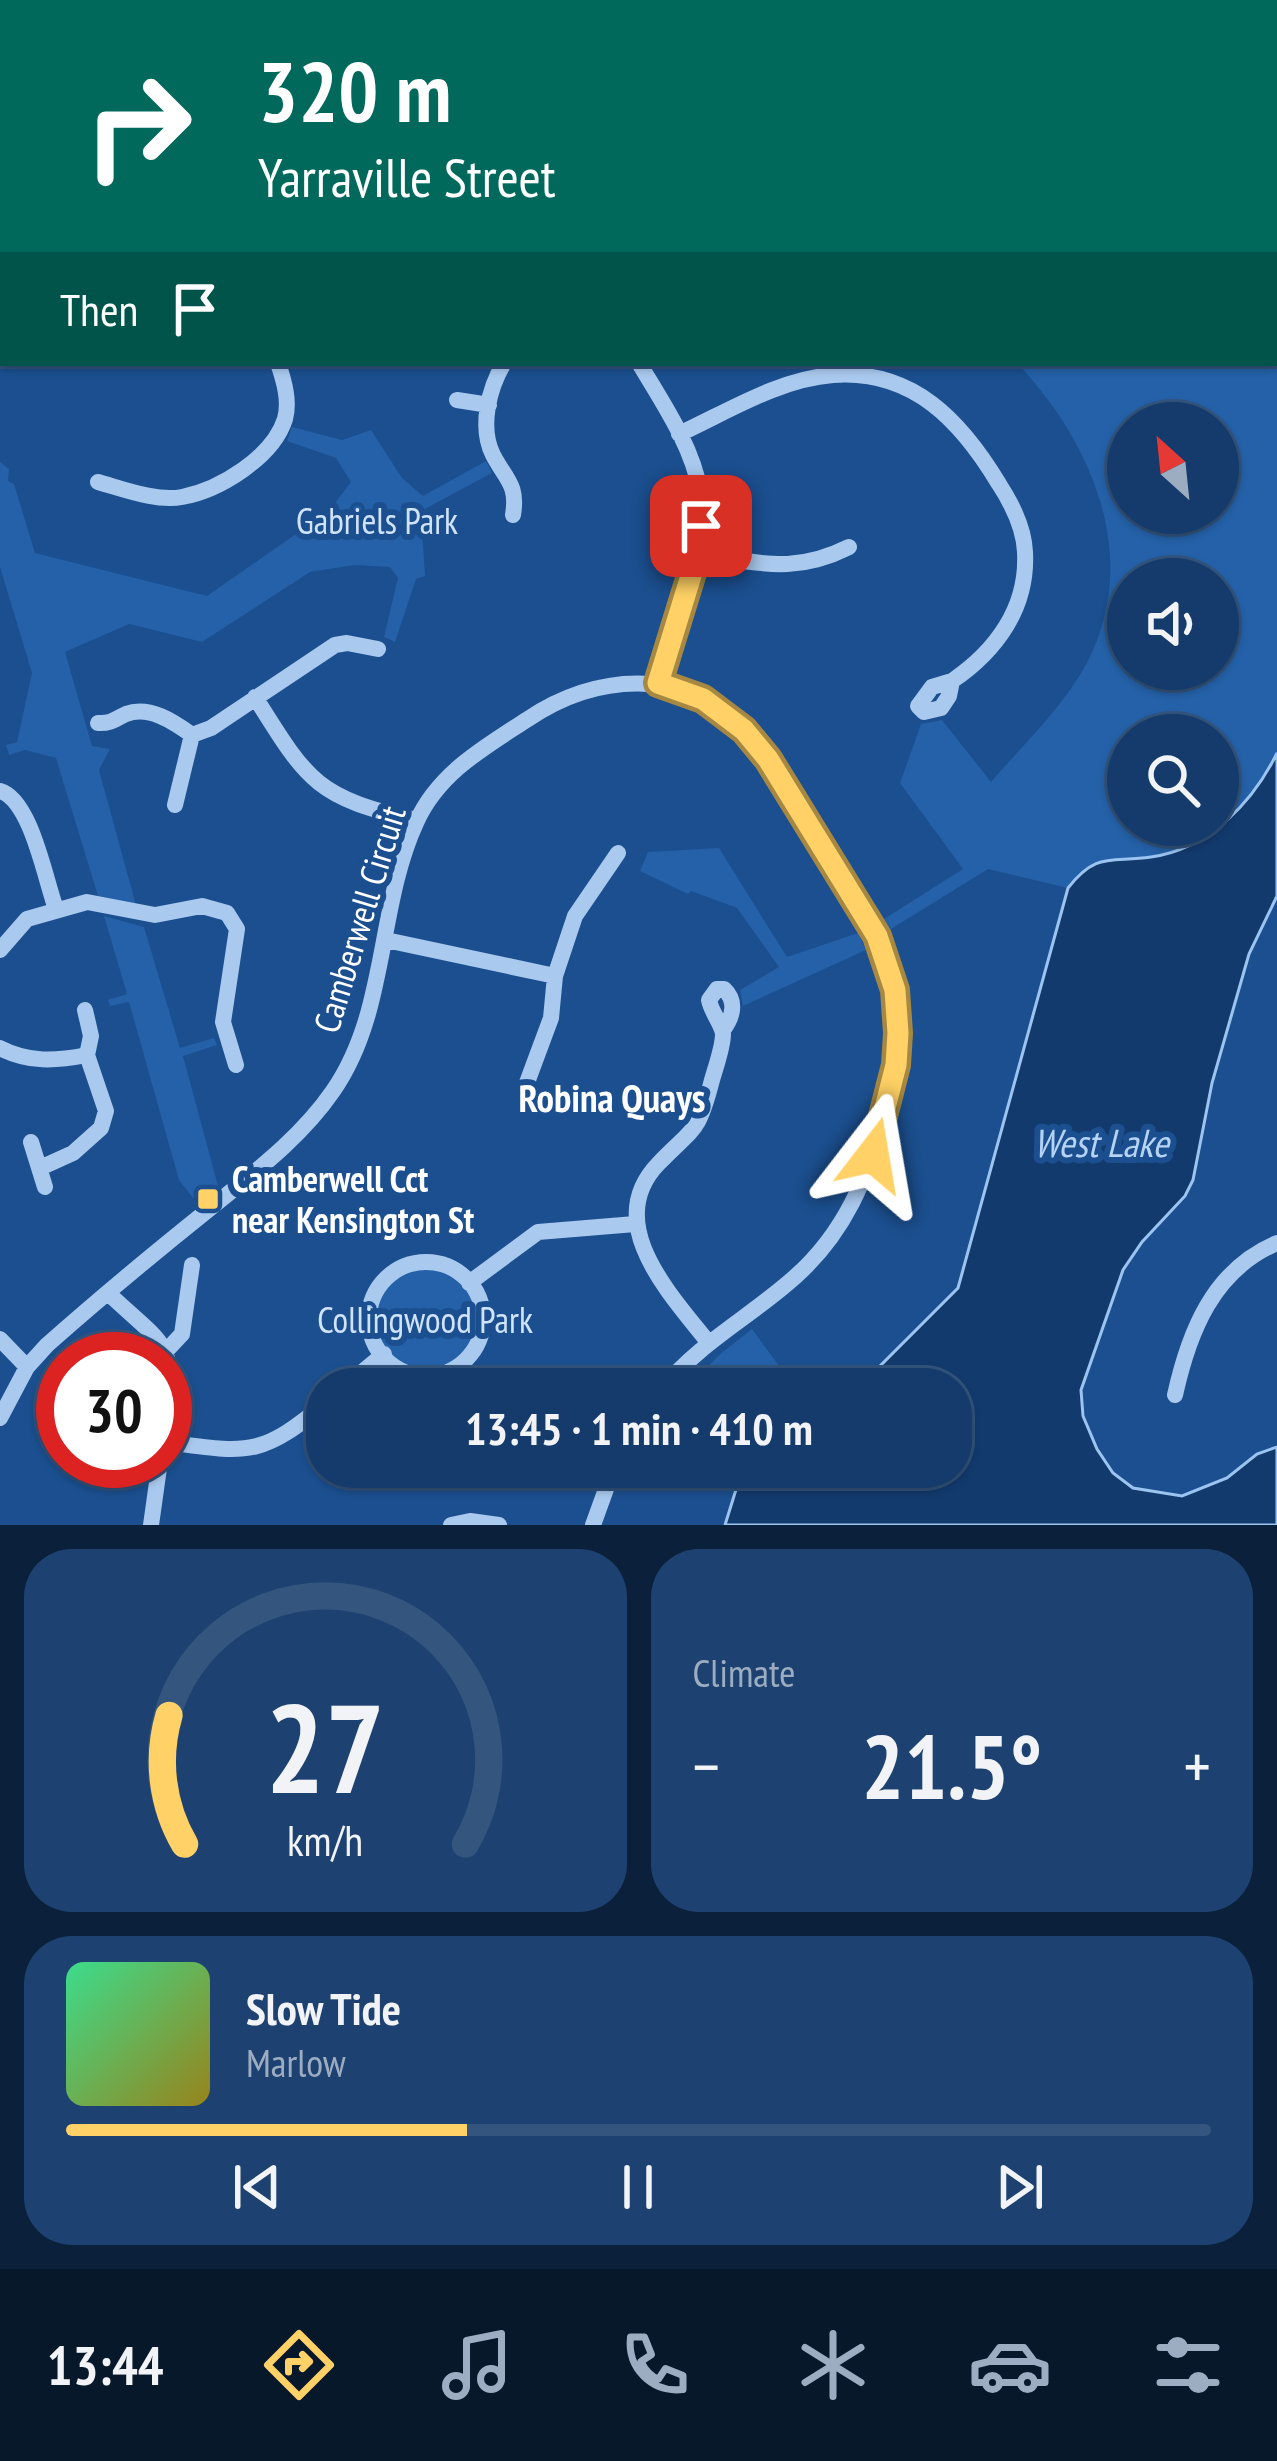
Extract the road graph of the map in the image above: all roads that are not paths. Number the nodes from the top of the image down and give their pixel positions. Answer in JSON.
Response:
{"nodes":[{"id":1,"x":279,"y":366,"type":"edge"},
{"id":2,"x":503,"y":366,"type":"edge"},
{"id":3,"x":641,"y":366,"type":"edge"},
{"id":4,"x":457,"y":400,"type":"dead end"},
{"id":5,"x":489,"y":405,"type":"junction"},
{"id":6,"x":679,"y":434,"type":"junction"},
{"id":7,"x":98,"y":482,"type":"dead end"},
{"id":8,"x":513,"y":514,"type":"dead end"},
{"id":9,"x":849,"y":547,"type":"dead end"},
{"id":10,"x":696,"y":554,"type":"junction"},
{"id":11,"x":378,"y":649,"type":"dead end"},
{"id":12,"x":952,"y":681,"type":"dead end"},
{"id":13,"x":658,"y":683,"type":"junction"},
{"id":14,"x":255,"y":698,"type":"junction"},
{"id":15,"x":98,"y":723,"type":"dead end"},
{"id":16,"x":192,"y":734,"type":"junction"},
{"id":17,"x":0,"y":791,"type":"edge"},
{"id":18,"x":176,"y":805,"type":"dead end"},
{"id":19,"x":417,"y":820,"type":"junction"},
{"id":20,"x":618,"y":853,"type":"dead end"},
{"id":21,"x":56,"y":909,"type":"junction"},
{"id":22,"x":386,"y":940,"type":"junction"},
{"id":23,"x":0,"y":950,"type":"edge"},
{"id":24,"x":555,"y":976,"type":"junction"},
{"id":25,"x":85,"y":1010,"type":"dead end"},
{"id":26,"x":723,"y":1030,"type":"dead end"},
{"id":27,"x":0,"y":1048,"type":"edge"},
{"id":28,"x":87,"y":1055,"type":"junction"},
{"id":29,"x":236,"y":1065,"type":"dead end"},
{"id":30,"x":525,"y":1088,"type":"dead end"},
{"id":31,"x":31,"y":1142,"type":"dead end"},
{"id":32,"x":40,"y":1168,"type":"junction"},
{"id":33,"x":45,"y":1187,"type":"dead end"},
{"id":34,"x":635,"y":1225,"type":"junction"},
{"id":35,"x":1277,"y":1243,"type":"edge"},
{"id":36,"x":192,"y":1264,"type":"dead end"},
{"id":37,"x":469,"y":1283,"type":"junction"},
{"id":38,"x":108,"y":1293,"type":"junction"},
{"id":39,"x":154,"y":1332,"type":"edge"},
{"id":40,"x":182,"y":1332,"type":"edge"},
{"id":41,"x":0,"y":1339,"type":"edge"},
{"id":42,"x":708,"y":1342,"type":"junction"},
{"id":43,"x":384,"y":1354,"type":"junction"},
{"id":44,"x":27,"y":1367,"type":"junction"},
{"id":45,"x":367,"y":1368,"type":"edge"},
{"id":46,"x":683,"y":1368,"type":"edge"},
{"id":47,"x":1175,"y":1395,"type":"dead end"},
{"id":48,"x":0,"y":1418,"type":"edge"},
{"id":49,"x":306,"y":1420,"type":"edge"},
{"id":50,"x":192,"y":1445,"type":"edge"},
{"id":51,"x":156,"y":1488,"type":"edge"},
{"id":52,"x":606,"y":1488,"type":"edge"},
{"id":53,"x":151,"y":1525,"type":"edge"},
{"id":54,"x":452,"y":1525,"type":"edge"},
{"id":55,"x":499,"y":1525,"type":"edge"},
{"id":56,"x":593,"y":1525,"type":"edge"}],
"edges":[{"from":1,"to":7,"type":"street"},
{"from":2,"to":5,"type":"street"},
{"from":3,"to":6,"type":"street"},
{"from":4,"to":5,"type":"street"},
{"from":5,"to":8,"type":"street"},
{"from":6,"to":10,"type":"street"},
{"from":6,"to":12,"type":"street"},
{"from":9,"to":10,"type":"street"},
{"from":10,"to":13,"type":"street"},
{"from":11,"to":14,"type":"street"},
{"from":13,"to":19,"type":"street","name":"Camberwell Circuit"},
{"from":13,"to":42,"type":"street","name":"Camberwell Circuit"},
{"from":14,"to":16,"type":"street"},
{"from":14,"to":19,"type":"street"},
{"from":15,"to":16,"type":"street"},
{"from":16,"to":18,"type":"street"},
{"from":17,"to":21,"type":"street"},
{"from":19,"to":22,"type":"street","name":"Camberwell Circuit"},
{"from":20,"to":24,"type":"street"},
{"from":21,"to":23,"type":"street"},
{"from":21,"to":29,"type":"street"},
{"from":22,"to":24,"type":"street"},
{"from":22,"to":38,"type":"street","name":"Camberwell Circuit"},
{"from":24,"to":30,"type":"street"},
{"from":25,"to":28,"type":"street"},
{"from":26,"to":34,"type":"street"},
{"from":27,"to":28,"type":"street"},
{"from":28,"to":32,"type":"street"},
{"from":31,"to":32,"type":"street"},
{"from":32,"to":33,"type":"street"},
{"from":34,"to":37,"type":"street"},
{"from":34,"to":42,"type":"street"},
{"from":35,"to":47,"type":"street"},
{"from":36,"to":40,"type":"street"},
{"from":37,"to":43,"type":"street"},
{"from":37,"to":43,"type":"street"},
{"from":38,"to":39,"type":"street"},
{"from":38,"to":44,"type":"street","name":"Camberwell Circuit"},
{"from":41,"to":44,"type":"street"},
{"from":42,"to":46,"type":"street","name":"Camberwell Circuit"},
{"from":43,"to":45,"type":"street"},
{"from":44,"to":48,"type":"street","name":"Camberwell Circuit"},
{"from":49,"to":50,"type":"street"},
{"from":51,"to":53,"type":"street"},
{"from":52,"to":56,"type":"street"},
{"from":54,"to":55,"type":"street"}]}
